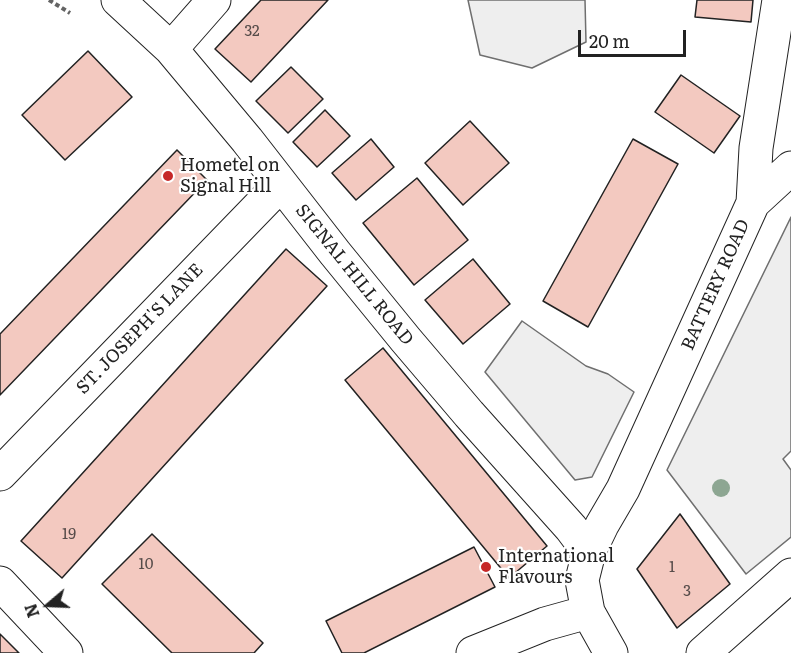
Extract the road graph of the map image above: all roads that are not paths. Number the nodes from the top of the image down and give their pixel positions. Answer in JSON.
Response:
{"nodes":[{"id":1,"x":118,"y":0,"type":"edge"},
{"id":2,"x":214,"y":0,"type":"edge"},
{"id":3,"x":779,"y":0,"type":"edge"},
{"id":4,"x":171,"y":49,"type":"junction"},
{"id":5,"x":791,"y":168,"type":"edge"},
{"id":6,"x":280,"y":185,"type":"junction"},
{"id":7,"x":753,"y":203,"type":"junction"},
{"id":8,"x":0,"y":474,"type":"edge"},
{"id":9,"x":590,"y":552,"type":"junction"},
{"id":10,"x":791,"y":575,"type":"edge"},
{"id":11,"x":0,"y":583,"type":"edge"},
{"id":12,"x":588,"y":612,"type":"junction"},
{"id":13,"x":66,"y":653,"type":"edge"},
{"id":14,"x":473,"y":653,"type":"edge"},
{"id":15,"x":611,"y":653,"type":"edge"},
{"id":16,"x":703,"y":653,"type":"edge"}],
"edges":[{"from":1,"to":4,"type":"street","name":"SIGNAL HILL ROAD"},
{"from":2,"to":4,"type":"street"},
{"from":3,"to":7,"type":"street","name":"BATTERY ROAD"},
{"from":4,"to":6,"type":"street","name":"SIGNAL HILL ROAD"},
{"from":5,"to":7,"type":"street"},
{"from":6,"to":8,"type":"street","name":"ST. JOSEPH'S LANE"},
{"from":6,"to":9,"type":"street","name":"SIGNAL HILL ROAD"},
{"from":7,"to":9,"type":"street","name":"BATTERY ROAD"},
{"from":9,"to":12,"type":"street","name":"BATTERY ROAD"},
{"from":10,"to":16,"type":"street"},
{"from":11,"to":13,"type":"street"},
{"from":12,"to":14,"type":"street"},
{"from":12,"to":15,"type":"street","name":"BATTERY ROAD"}]}
